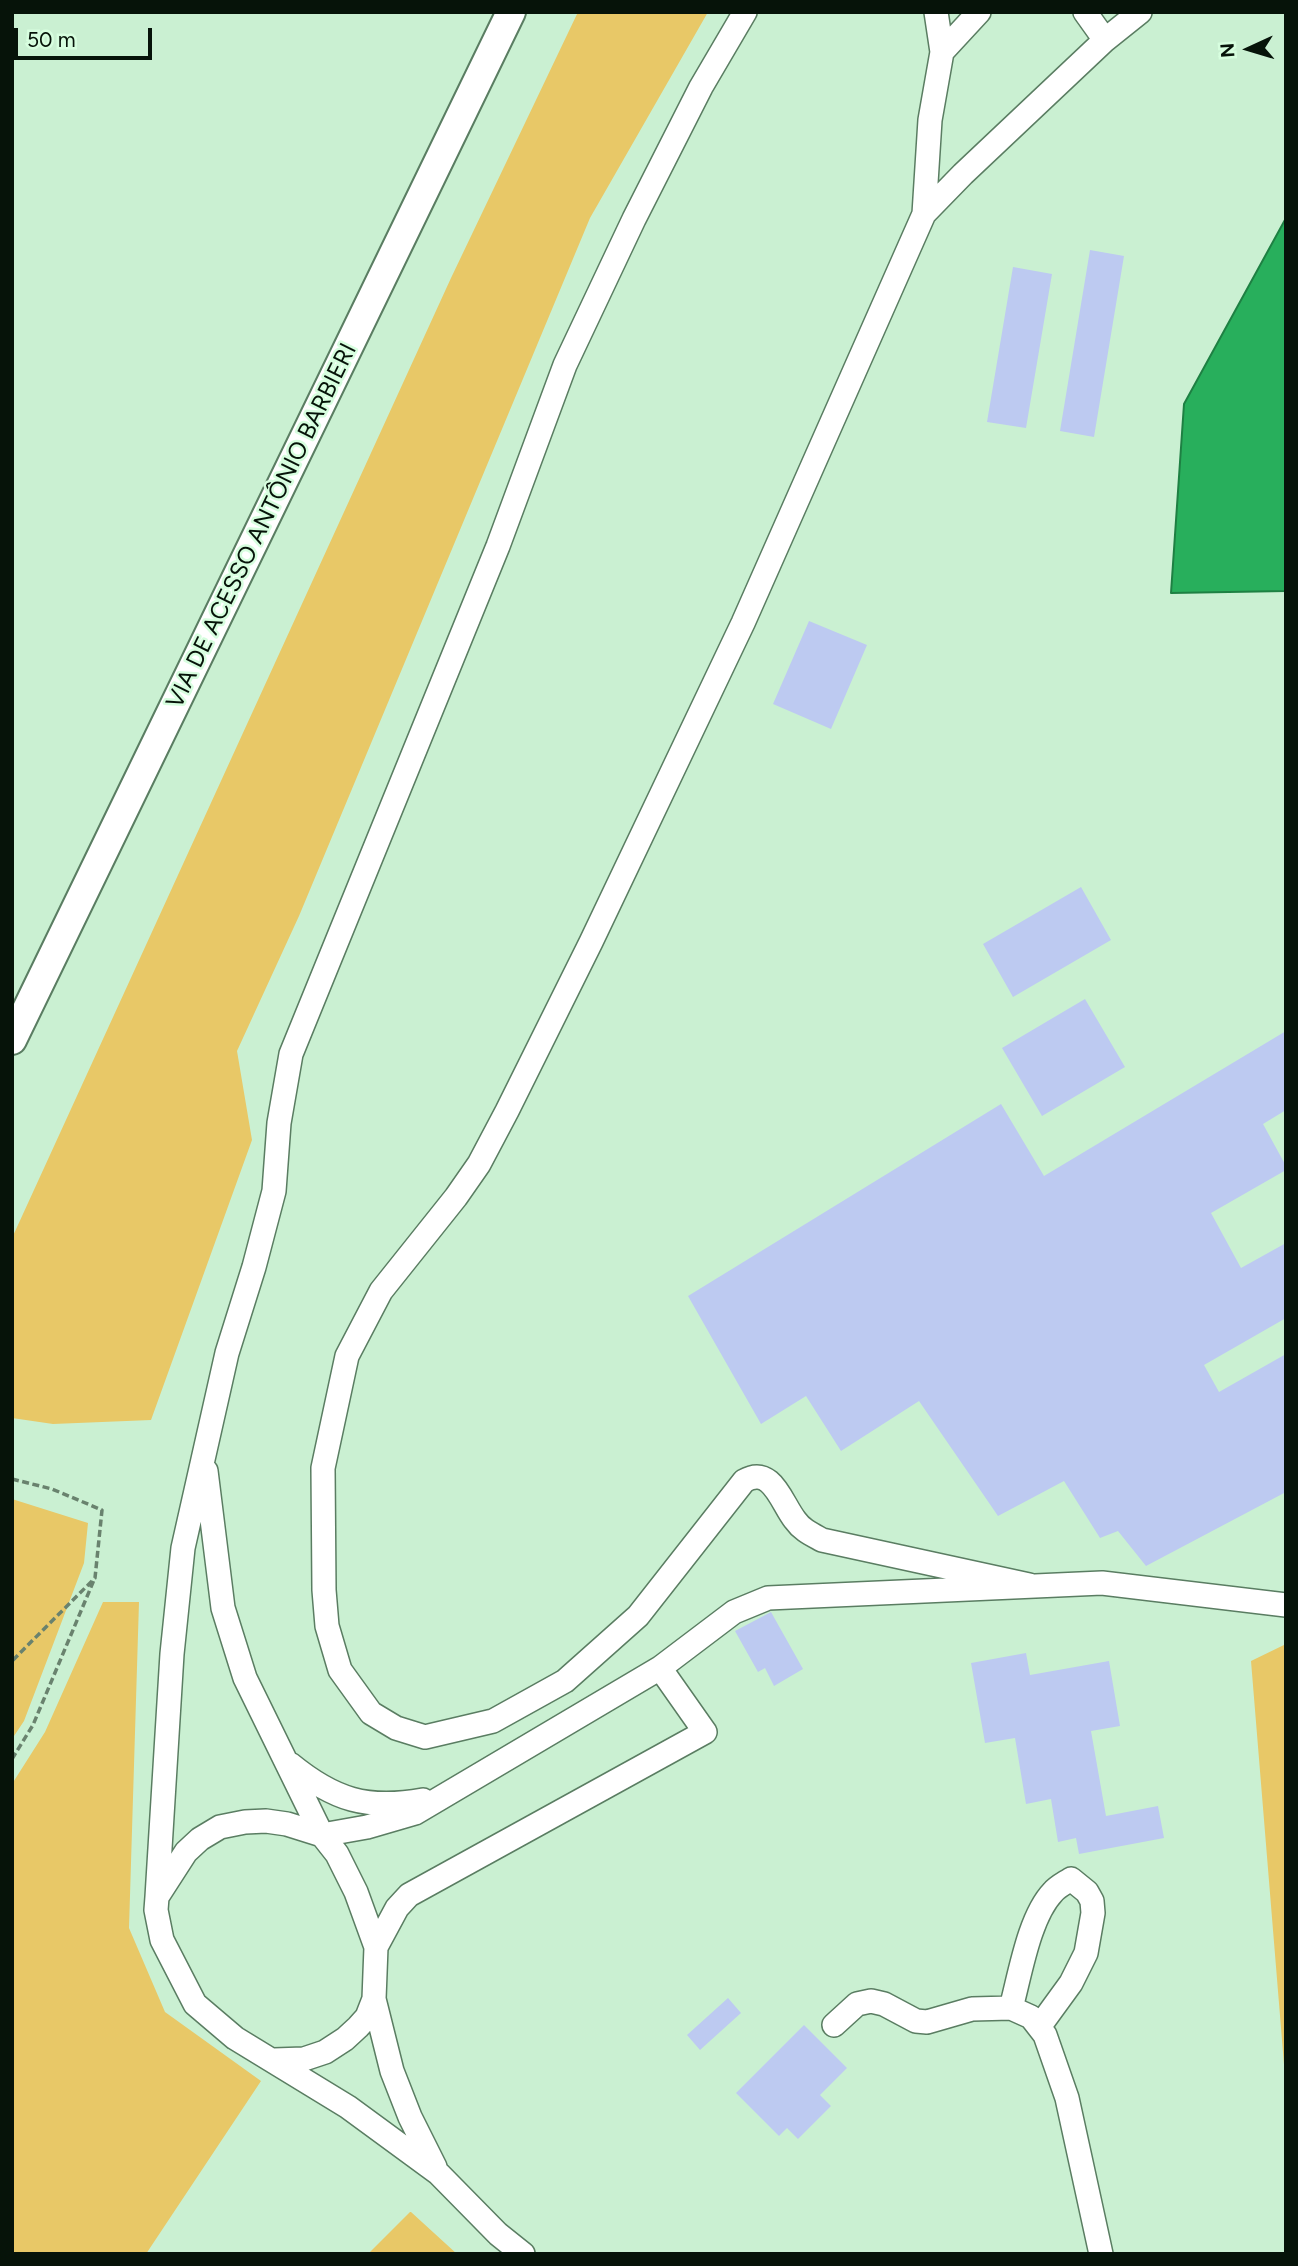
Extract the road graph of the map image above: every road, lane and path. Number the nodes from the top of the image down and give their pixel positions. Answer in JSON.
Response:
{"nodes":[{"id":1,"x":512,"y":12,"type":"edge"},
{"id":2,"x":745,"y":12,"type":"edge"},
{"id":3,"x":936,"y":12,"type":"edge"},
{"id":4,"x":979,"y":12,"type":"edge"},
{"id":5,"x":1085,"y":12,"type":"edge"},
{"id":6,"x":1140,"y":12,"type":"edge"},
{"id":7,"x":1105,"y":40,"type":"junction"},
{"id":8,"x":942,"y":52,"type":"junction"},
{"id":9,"x":924,"y":214,"type":"junction"},
{"id":10,"x":12,"y":1040,"type":"edge"},
{"id":11,"x":204,"y":1454,"type":"junction"},
{"id":12,"x":12,"y":1479,"type":"edge"},
{"id":13,"x":94,"y":1578,"type":"junction"},
{"id":14,"x":1029,"y":1585,"type":"junction"},
{"id":15,"x":1286,"y":1605,"type":"edge"},
{"id":16,"x":12,"y":1661,"type":"edge"},
{"id":17,"x":660,"y":1668,"type":"junction"},
{"id":18,"x":12,"y":1759,"type":"edge"},
{"id":19,"x":284,"y":1759,"type":"junction"},
{"id":20,"x":443,"y":1796,"type":"junction"},
{"id":21,"x":322,"y":1835,"type":"junction"},
{"id":22,"x":157,"y":1897,"type":"junction"},
{"id":23,"x":376,"y":1947,"type":"junction"},
{"id":24,"x":374,"y":1999,"type":"junction"},
{"id":25,"x":1011,"y":2008,"type":"junction"},
{"id":26,"x":834,"y":2025,"type":"dead end"},
{"id":27,"x":1039,"y":2027,"type":"junction"},
{"id":28,"x":274,"y":2060,"type":"junction"},
{"id":29,"x":438,"y":2173,"type":"junction"},
{"id":30,"x":523,"y":2254,"type":"edge"},
{"id":31,"x":1101,"y":2254,"type":"edge"}],
"edges":[{"from":1,"to":10,"type":"main road","name":"VIA DE ACESSO ANTÔNIO BARBIERI"},
{"from":2,"to":11,"type":"street"},
{"from":3,"to":8,"type":"street"},
{"from":4,"to":8,"type":"street"},
{"from":5,"to":7,"type":"street"},
{"from":6,"to":7,"type":"street"},
{"from":7,"to":9,"type":"street"},
{"from":8,"to":9,"type":"street"},
{"from":9,"to":14,"type":"street"},
{"from":11,"to":19,"type":"street"},
{"from":11,"to":22,"type":"street"},
{"from":12,"to":13,"type":"path"},
{"from":13,"to":16,"type":"path"},
{"from":13,"to":18,"type":"path"},
{"from":14,"to":15,"type":"street"},
{"from":14,"to":17,"type":"street"},
{"from":17,"to":20,"type":"street"},
{"from":17,"to":23,"type":"street"},
{"from":19,"to":20,"type":"street"},
{"from":19,"to":21,"type":"street"},
{"from":20,"to":21,"type":"street"},
{"from":21,"to":22,"type":"street"},
{"from":21,"to":23,"type":"street"},
{"from":22,"to":28,"type":"street"},
{"from":23,"to":24,"type":"street"},
{"from":24,"to":28,"type":"street"},
{"from":24,"to":29,"type":"street"},
{"from":25,"to":26,"type":"street"},
{"from":25,"to":27,"type":"street"},
{"from":25,"to":27,"type":"street"},
{"from":27,"to":31,"type":"street"},
{"from":28,"to":29,"type":"street"},
{"from":29,"to":30,"type":"street"}]}
